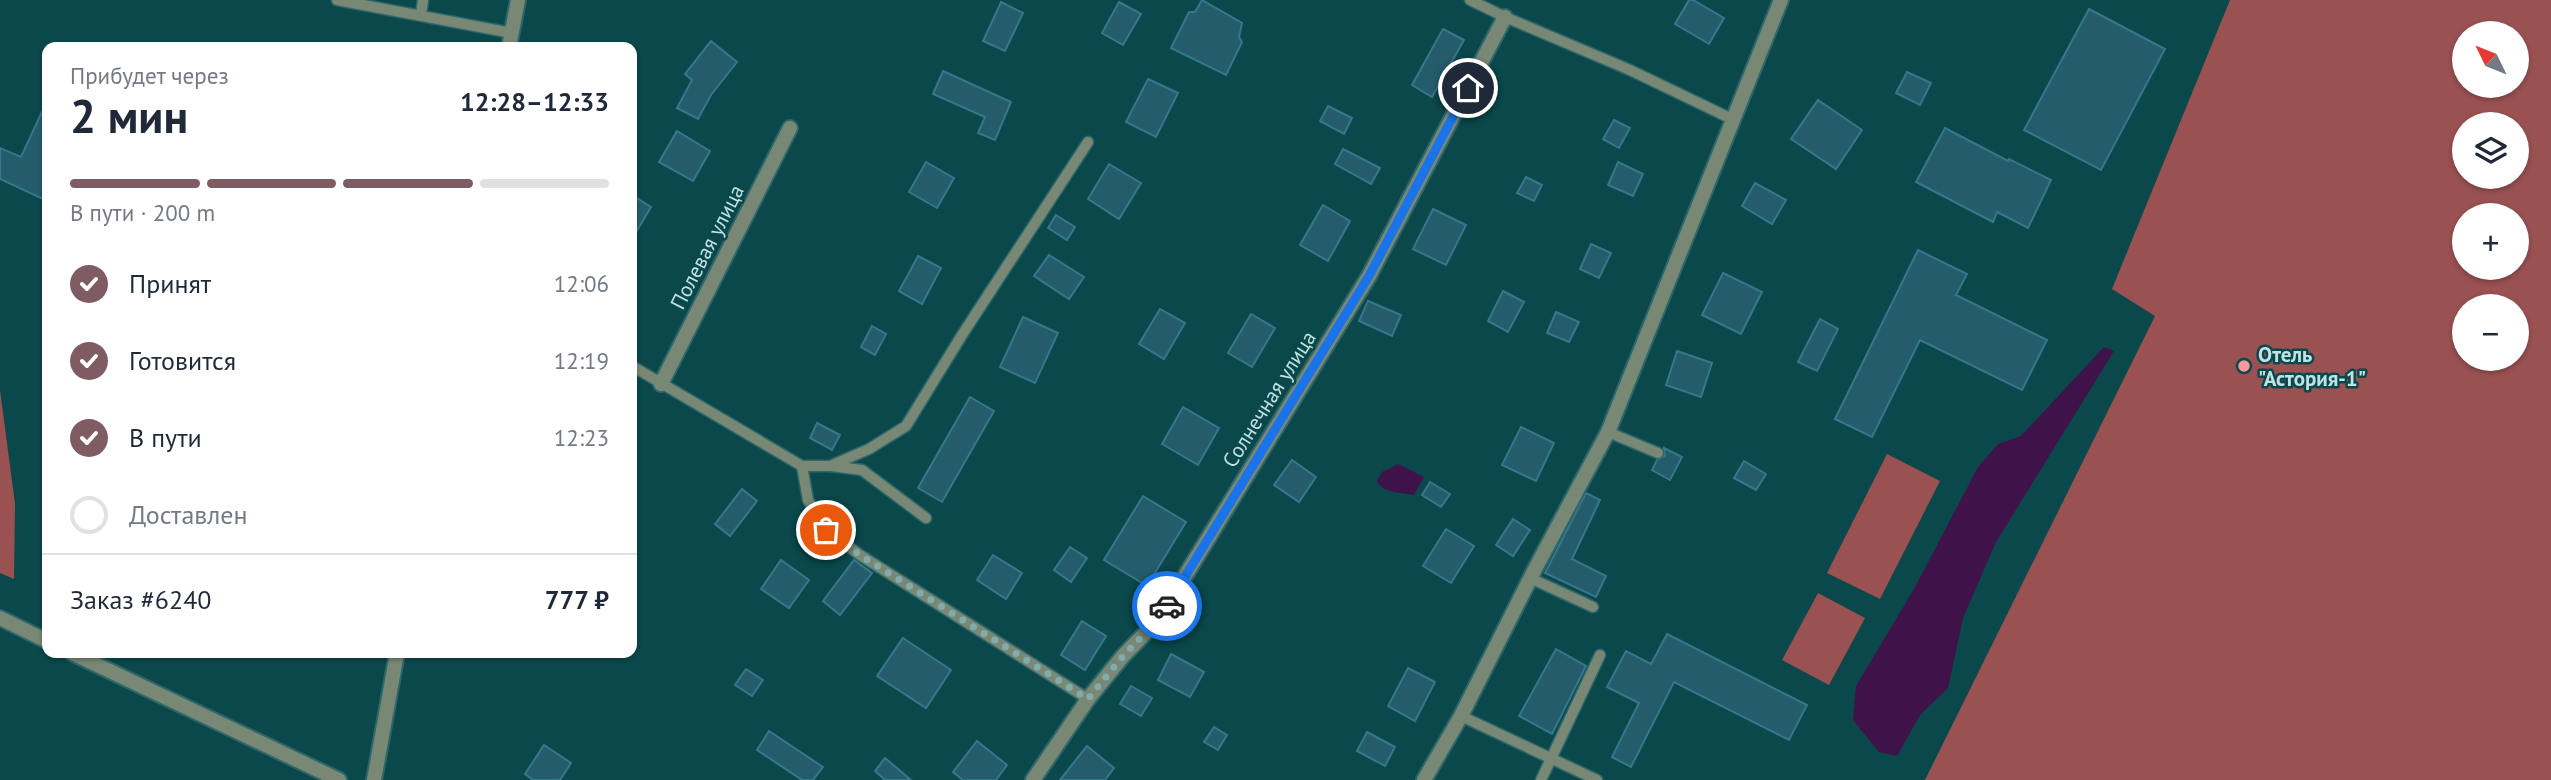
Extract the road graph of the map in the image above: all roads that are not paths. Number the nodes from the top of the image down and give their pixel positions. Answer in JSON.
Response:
{"nodes":[{"id":1,"x":337,"y":0,"type":"edge"},
{"id":2,"x":423,"y":0,"type":"edge"},
{"id":3,"x":518,"y":0,"type":"edge"},
{"id":4,"x":1470,"y":0,"type":"edge"},
{"id":5,"x":1781,"y":0,"type":"edge"},
{"id":6,"x":421,"y":15,"type":"junction"},
{"id":7,"x":1505,"y":17,"type":"junction"},
{"id":8,"x":510,"y":40,"type":"edge"},
{"id":9,"x":1734,"y":120,"type":"junction"},
{"id":10,"x":790,"y":128,"type":"dead end"},
{"id":11,"x":1088,"y":142,"type":"dead end"},
{"id":12,"x":637,"y":369,"type":"edge"},
{"id":13,"x":661,"y":384,"type":"junction"},
{"id":14,"x":1608,"y":432,"type":"junction"},
{"id":15,"x":1658,"y":453,"type":"dead end"},
{"id":16,"x":802,"y":466,"type":"junction"},
{"id":17,"x":830,"y":466,"type":"junction"},
{"id":18,"x":926,"y":518,"type":"dead end"},
{"id":19,"x":1530,"y":578,"type":"junction"},
{"id":20,"x":1593,"y":607,"type":"dead end"},
{"id":21,"x":0,"y":618,"type":"edge"},
{"id":22,"x":42,"y":639,"type":"edge"},
{"id":23,"x":1600,"y":655,"type":"dead end"},
{"id":24,"x":83,"y":658,"type":"edge"},
{"id":25,"x":396,"y":658,"type":"edge"},
{"id":26,"x":1088,"y":699,"type":"junction"},
{"id":27,"x":1461,"y":716,"type":"junction"},
{"id":28,"x":1552,"y":757,"type":"junction"},
{"id":29,"x":339,"y":780,"type":"edge"},
{"id":30,"x":374,"y":780,"type":"edge"},
{"id":31,"x":1034,"y":780,"type":"edge"},
{"id":32,"x":1424,"y":780,"type":"edge"},
{"id":33,"x":1541,"y":780,"type":"edge"},
{"id":34,"x":1597,"y":780,"type":"edge"}],
"edges":[{"from":1,"to":6,"type":"lane"},
{"from":2,"to":6,"type":"lane"},
{"from":3,"to":8,"type":"street"},
{"from":4,"to":7,"type":"lane"},
{"from":5,"to":9,"type":"street"},
{"from":6,"to":8,"type":"lane"},
{"from":7,"to":9,"type":"lane"},
{"from":7,"to":26,"type":"street","name":"Солнечная улица"},
{"from":9,"to":14,"type":"street"},
{"from":10,"to":13,"type":"street","name":"Полевая улица"},
{"from":11,"to":17,"type":"lane"},
{"from":12,"to":13,"type":"lane"},
{"from":13,"to":16,"type":"lane"},
{"from":14,"to":15,"type":"lane"},
{"from":14,"to":19,"type":"street"},
{"from":16,"to":17,"type":"lane"},
{"from":16,"to":26,"type":"lane"},
{"from":17,"to":18,"type":"lane"},
{"from":19,"to":20,"type":"lane"},
{"from":19,"to":27,"type":"street"},
{"from":21,"to":22,"type":"street"},
{"from":23,"to":28,"type":"lane"},
{"from":24,"to":29,"type":"street"},
{"from":25,"to":30,"type":"street"},
{"from":26,"to":31,"type":"street","name":"Солнечная улица"},
{"from":27,"to":28,"type":"lane"},
{"from":27,"to":32,"type":"street"},
{"from":28,"to":33,"type":"lane"},
{"from":28,"to":34,"type":"lane"}]}
